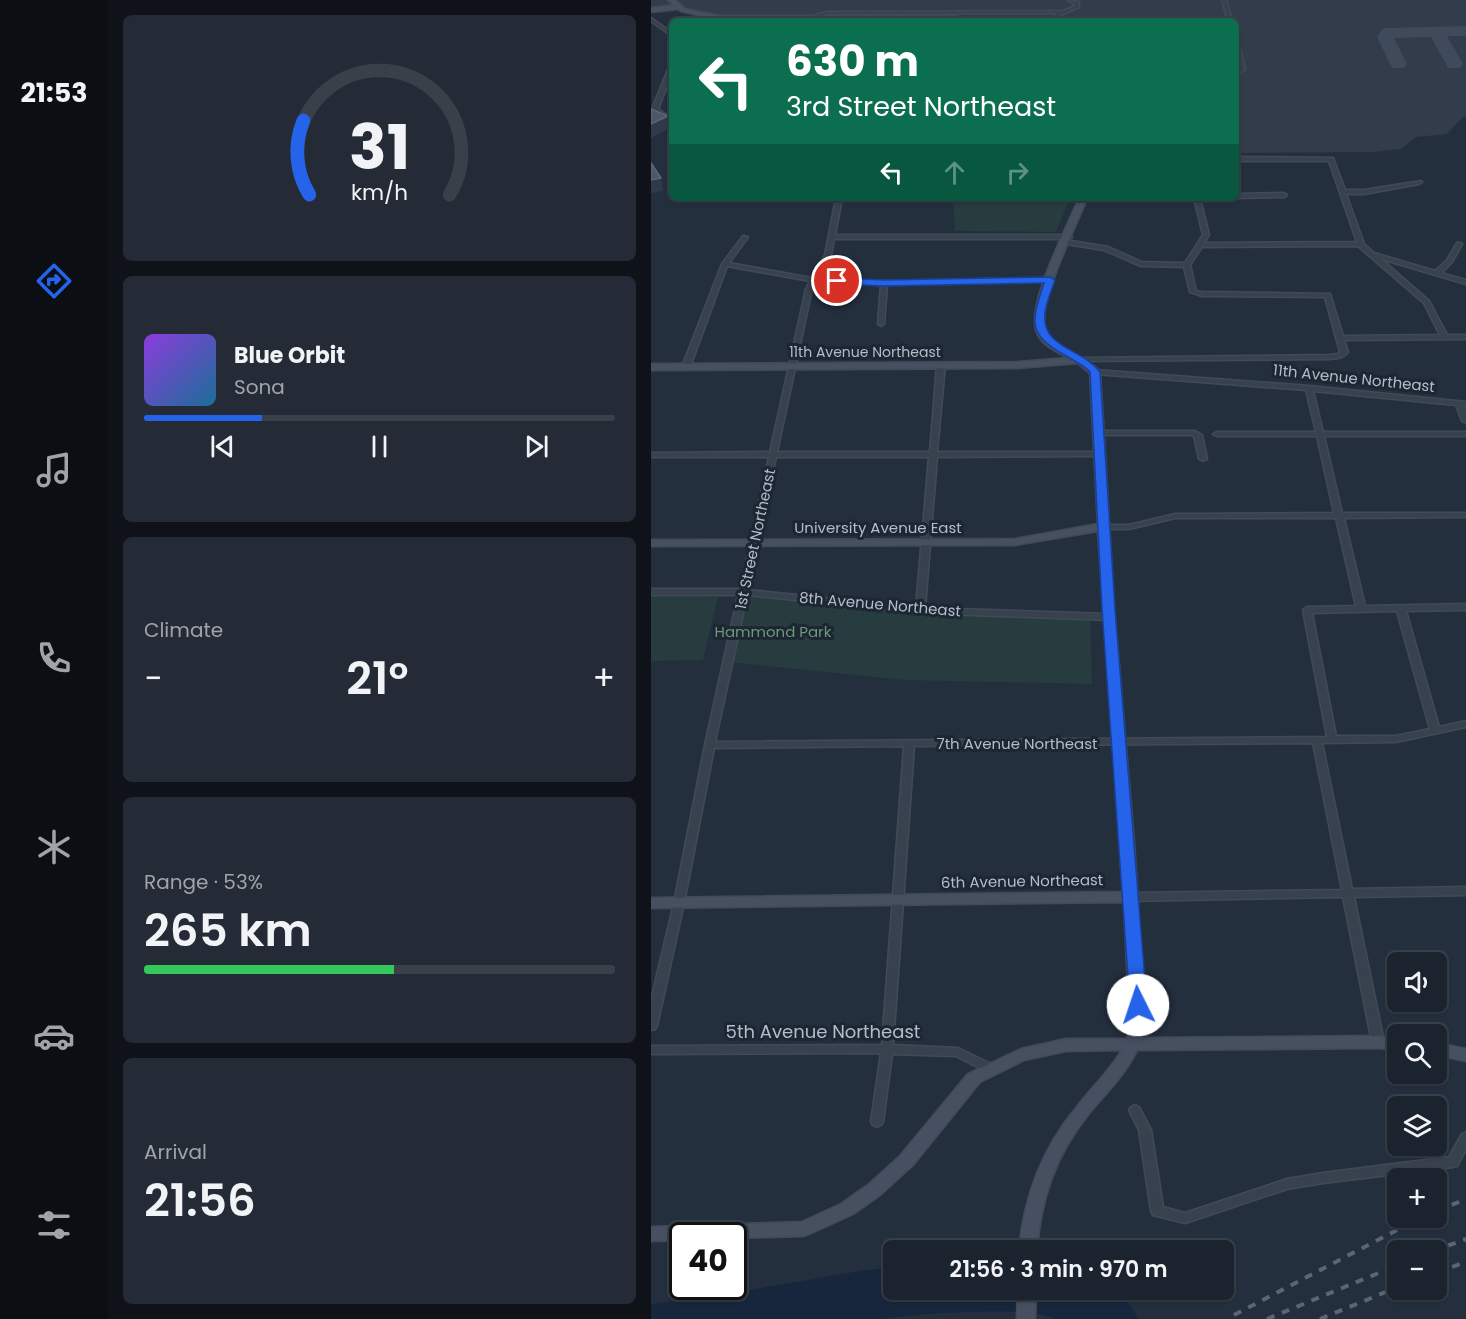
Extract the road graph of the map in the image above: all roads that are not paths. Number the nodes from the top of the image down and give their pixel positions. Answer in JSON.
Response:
{"nodes":[{"id":1,"x":671,"y":0,"type":"edge"},
{"id":2,"x":1069,"y":0,"type":"edge"},
{"id":3,"x":1224,"y":0,"type":"edge"},
{"id":4,"x":677,"y":7,"type":"junction"},
{"id":5,"x":651,"y":10,"type":"edge"},
{"id":6,"x":1063,"y":12,"type":"junction"},
{"id":7,"x":818,"y":18,"type":"junction"},
{"id":8,"x":951,"y":18,"type":"edge"},
{"id":9,"x":1055,"y":18,"type":"edge"},
{"id":10,"x":1229,"y":18,"type":"edge"},
{"id":11,"x":651,"y":19,"type":"edge"},
{"id":12,"x":669,"y":33,"type":"edge"},
{"id":13,"x":1239,"y":56,"type":"edge"},
{"id":14,"x":1239,"y":72,"type":"edge"},
{"id":15,"x":669,"y":74,"type":"edge"},
{"id":16,"x":669,"y":120,"type":"edge"},
{"id":17,"x":1239,"y":159,"type":"edge"},
{"id":18,"x":1419,"y":182,"type":"dead end"},
{"id":19,"x":1342,"y":192,"type":"junction"},
{"id":20,"x":1284,"y":195,"type":"dead end"},
{"id":21,"x":1239,"y":196,"type":"edge"},
{"id":22,"x":838,"y":201,"type":"edge"},
{"id":23,"x":1082,"y":201,"type":"edge"},
{"id":24,"x":1198,"y":201,"type":"edge"},
{"id":25,"x":745,"y":237,"type":"dead end"},
{"id":26,"x":832,"y":237,"type":"junction"},
{"id":27,"x":1068,"y":240,"type":"junction"},
{"id":28,"x":1361,"y":244,"type":"junction"},
{"id":29,"x":1459,"y":244,"type":"dead end"},
{"id":30,"x":1201,"y":245,"type":"junction"},
{"id":31,"x":1369,"y":254,"type":"junction"},
{"id":32,"x":725,"y":264,"type":"junction"},
{"id":33,"x":1187,"y":265,"type":"junction"},
{"id":34,"x":1437,"y":273,"type":"junction"},
{"id":35,"x":813,"y":280,"type":"junction"},
{"id":36,"x":1050,"y":280,"type":"junction"},
{"id":37,"x":1466,"y":282,"type":"edge"},
{"id":38,"x":884,"y":283,"type":"junction"},
{"id":39,"x":881,"y":324,"type":"dead end"},
{"id":40,"x":1444,"y":337,"type":"junction"},
{"id":41,"x":1466,"y":337,"type":"edge"},
{"id":42,"x":1341,"y":338,"type":"junction"},
{"id":43,"x":1079,"y":360,"type":"junction"},
{"id":44,"x":941,"y":365,"type":"junction"},
{"id":45,"x":792,"y":366,"type":"junction"},
{"id":46,"x":651,"y":367,"type":"edge"},
{"id":47,"x":686,"y":367,"type":"junction"},
{"id":48,"x":1095,"y":372,"type":"junction"},
{"id":49,"x":1309,"y":388,"type":"junction"},
{"id":50,"x":1463,"y":404,"type":"edge"},
{"id":51,"x":1466,"y":421,"type":"edge"},
{"id":52,"x":1100,"y":433,"type":"junction"},
{"id":53,"x":1217,"y":434,"type":"dead end"},
{"id":54,"x":1466,"y":434,"type":"edge"},
{"id":55,"x":1321,"y":435,"type":"junction"},
{"id":56,"x":774,"y":453,"type":"junction"},
{"id":57,"x":933,"y":454,"type":"junction"},
{"id":58,"x":1101,"y":454,"type":"junction"},
{"id":59,"x":651,"y":455,"type":"edge"},
{"id":60,"x":1203,"y":459,"type":"dead end"},
{"id":61,"x":1340,"y":515,"type":"junction"},
{"id":62,"x":1466,"y":515,"type":"edge"},
{"id":63,"x":1104,"y":527,"type":"junction"},
{"id":64,"x":755,"y":542,"type":"junction"},
{"id":65,"x":926,"y":542,"type":"junction"},
{"id":66,"x":651,"y":543,"type":"edge"},
{"id":67,"x":744,"y":591,"type":"junction"},
{"id":68,"x":651,"y":592,"type":"edge"},
{"id":69,"x":1401,"y":608,"type":"junction"},
{"id":70,"x":1466,"y":608,"type":"edge"},
{"id":71,"x":1361,"y":609,"type":"junction"},
{"id":72,"x":920,"y":610,"type":"junction"},
{"id":73,"x":1109,"y":617,"type":"junction"},
{"id":74,"x":1466,"y":724,"type":"edge"},
{"id":75,"x":1435,"y":730,"type":"junction"},
{"id":76,"x":1317,"y":740,"type":"junction"},
{"id":77,"x":1332,"y":740,"type":"junction"},
{"id":78,"x":1119,"y":742,"type":"junction"},
{"id":79,"x":909,"y":744,"type":"junction"},
{"id":80,"x":710,"y":745,"type":"junction"},
{"id":81,"x":1466,"y":891,"type":"edge"},
{"id":82,"x":1349,"y":894,"type":"junction"},
{"id":83,"x":1130,"y":897,"type":"junction"},
{"id":84,"x":897,"y":900,"type":"junction"},
{"id":85,"x":651,"y":903,"type":"edge"},
{"id":86,"x":679,"y":903,"type":"junction"},
{"id":87,"x":651,"y":1026,"type":"edge"},
{"id":88,"x":1378,"y":1042,"type":"junction"},
{"id":89,"x":1387,"y":1043,"type":"edge"},
{"id":90,"x":1134,"y":1046,"type":"junction"},
{"id":91,"x":887,"y":1049,"type":"junction"},
{"id":92,"x":651,"y":1050,"type":"edge"},
{"id":93,"x":1447,"y":1051,"type":"edge"},
{"id":94,"x":1466,"y":1055,"type":"edge"},
{"id":95,"x":991,"y":1069,"type":"junction"},
{"id":96,"x":1135,"y":1110,"type":"dead end"},
{"id":97,"x":877,"y":1122,"type":"dead end"},
{"id":98,"x":1466,"y":1137,"type":"edge"},
{"id":99,"x":651,"y":1234,"type":"edge"},
{"id":100,"x":1028,"y":1240,"type":"edge"},
{"id":101,"x":1027,"y":1300,"type":"edge"},
{"id":102,"x":1026,"y":1319,"type":"edge"}],
"edges":[{"from":1,"to":4,"type":"street"},
{"from":2,"to":6,"type":"street"},
{"from":3,"to":10,"type":"street"},
{"from":4,"to":5,"type":"street"},
{"from":4,"to":7,"type":"street"},
{"from":6,"to":7,"type":"street"},
{"from":6,"to":9,"type":"street"},
{"from":7,"to":8,"type":"street"},
{"from":11,"to":12,"type":"street"},
{"from":13,"to":14,"type":"street"},
{"from":15,"to":16,"type":"street"},
{"from":17,"to":19,"type":"street"},
{"from":18,"to":19,"type":"street"},
{"from":19,"to":28,"type":"street"},
{"from":20,"to":21,"type":"street"},
{"from":22,"to":26,"type":"street","name":"1st Street Northeast"},
{"from":23,"to":27,"type":"street"},
{"from":24,"to":30,"type":"street"},
{"from":25,"to":32,"type":"street"},
{"from":26,"to":27,"type":"street"},
{"from":26,"to":35,"type":"street","name":"1st Street Northeast"},
{"from":27,"to":33,"type":"street"},
{"from":27,"to":36,"type":"street"},
{"from":28,"to":30,"type":"street"},
{"from":28,"to":31,"type":"street"},
{"from":29,"to":34,"type":"street"},
{"from":30,"to":33,"type":"street"},
{"from":31,"to":34,"type":"street"},
{"from":31,"to":40,"type":"street"},
{"from":32,"to":35,"type":"street"},
{"from":32,"to":47,"type":"street"},
{"from":33,"to":42,"type":"street"},
{"from":34,"to":37,"type":"street"},
{"from":35,"to":38,"type":"street"},
{"from":35,"to":45,"type":"street","name":"1st Street Northeast"},
{"from":36,"to":38,"type":"street"},
{"from":36,"to":43,"type":"street"},
{"from":38,"to":39,"type":"street"},
{"from":40,"to":41,"type":"street"},
{"from":40,"to":42,"type":"street"},
{"from":42,"to":43,"type":"street"},
{"from":43,"to":44,"type":"street","name":"11th Avenue Northeast"},
{"from":43,"to":48,"type":"street"},
{"from":44,"to":45,"type":"street","name":"11th Avenue Northeast"},
{"from":44,"to":57,"type":"street"},
{"from":45,"to":47,"type":"street","name":"11th Avenue Northeast"},
{"from":45,"to":56,"type":"street","name":"1st Street Northeast"},
{"from":46,"to":47,"type":"street","name":"11th Avenue Northeast"},
{"from":48,"to":49,"type":"street","name":"11th Avenue Northeast"},
{"from":48,"to":52,"type":"street"},
{"from":49,"to":50,"type":"street","name":"11th Avenue Northeast"},
{"from":49,"to":55,"type":"street"},
{"from":50,"to":51,"type":"street"},
{"from":52,"to":58,"type":"street"},
{"from":52,"to":60,"type":"street"},
{"from":53,"to":55,"type":"street"},
{"from":54,"to":55,"type":"street"},
{"from":55,"to":61,"type":"street"},
{"from":56,"to":57,"type":"street"},
{"from":56,"to":59,"type":"street"},
{"from":56,"to":64,"type":"street","name":"1st Street Northeast"},
{"from":57,"to":58,"type":"street"},
{"from":57,"to":65,"type":"street"},
{"from":58,"to":63,"type":"street"},
{"from":61,"to":62,"type":"street"},
{"from":61,"to":63,"type":"street"},
{"from":61,"to":71,"type":"street"},
{"from":63,"to":65,"type":"street","name":"University Avenue East"},
{"from":63,"to":73,"type":"street"},
{"from":64,"to":65,"type":"street","name":"University Avenue East"},
{"from":64,"to":66,"type":"street","name":"University Avenue East"},
{"from":64,"to":67,"type":"street","name":"1st Street Northeast"},
{"from":65,"to":72,"type":"street"},
{"from":67,"to":68,"type":"street","name":"8th Avenue Northeast"},
{"from":67,"to":72,"type":"street","name":"8th Avenue Northeast"},
{"from":67,"to":80,"type":"street","name":"1st Street Northeast"},
{"from":69,"to":70,"type":"street"},
{"from":69,"to":71,"type":"street"},
{"from":69,"to":75,"type":"street"},
{"from":71,"to":77,"type":"street"},
{"from":72,"to":73,"type":"street","name":"8th Avenue Northeast"},
{"from":73,"to":78,"type":"street"},
{"from":74,"to":75,"type":"street","name":"7th Avenue Northeast"},
{"from":75,"to":77,"type":"street","name":"7th Avenue Northeast"},
{"from":76,"to":77,"type":"street","name":"7th Avenue Northeast"},
{"from":76,"to":78,"type":"street","name":"7th Avenue Northeast"},
{"from":76,"to":82,"type":"street"},
{"from":78,"to":79,"type":"street","name":"7th Avenue Northeast"},
{"from":78,"to":83,"type":"street"},
{"from":79,"to":80,"type":"street","name":"7th Avenue Northeast"},
{"from":79,"to":84,"type":"street"},
{"from":80,"to":86,"type":"street","name":"1st Street Northeast"},
{"from":81,"to":82,"type":"street","name":"6th Avenue Northeast"},
{"from":82,"to":83,"type":"street","name":"6th Avenue Northeast"},
{"from":82,"to":88,"type":"street"},
{"from":83,"to":84,"type":"street","name":"6th Avenue Northeast"},
{"from":83,"to":90,"type":"street"},
{"from":84,"to":86,"type":"street","name":"6th Avenue Northeast"},
{"from":84,"to":91,"type":"street"},
{"from":85,"to":86,"type":"street","name":"6th Avenue Northeast"},
{"from":86,"to":87,"type":"street","name":"1st Street Northeast"},
{"from":88,"to":89,"type":"street"},
{"from":88,"to":90,"type":"street"},
{"from":90,"to":95,"type":"street"},
{"from":90,"to":100,"type":"street"},
{"from":91,"to":92,"type":"street","name":"5th Avenue Northeast"},
{"from":91,"to":95,"type":"street","name":"5th Avenue Northeast"},
{"from":91,"to":97,"type":"street"},
{"from":93,"to":94,"type":"street"},
{"from":95,"to":99,"type":"street"},
{"from":96,"to":98,"type":"street"},
{"from":101,"to":102,"type":"street"}]}
